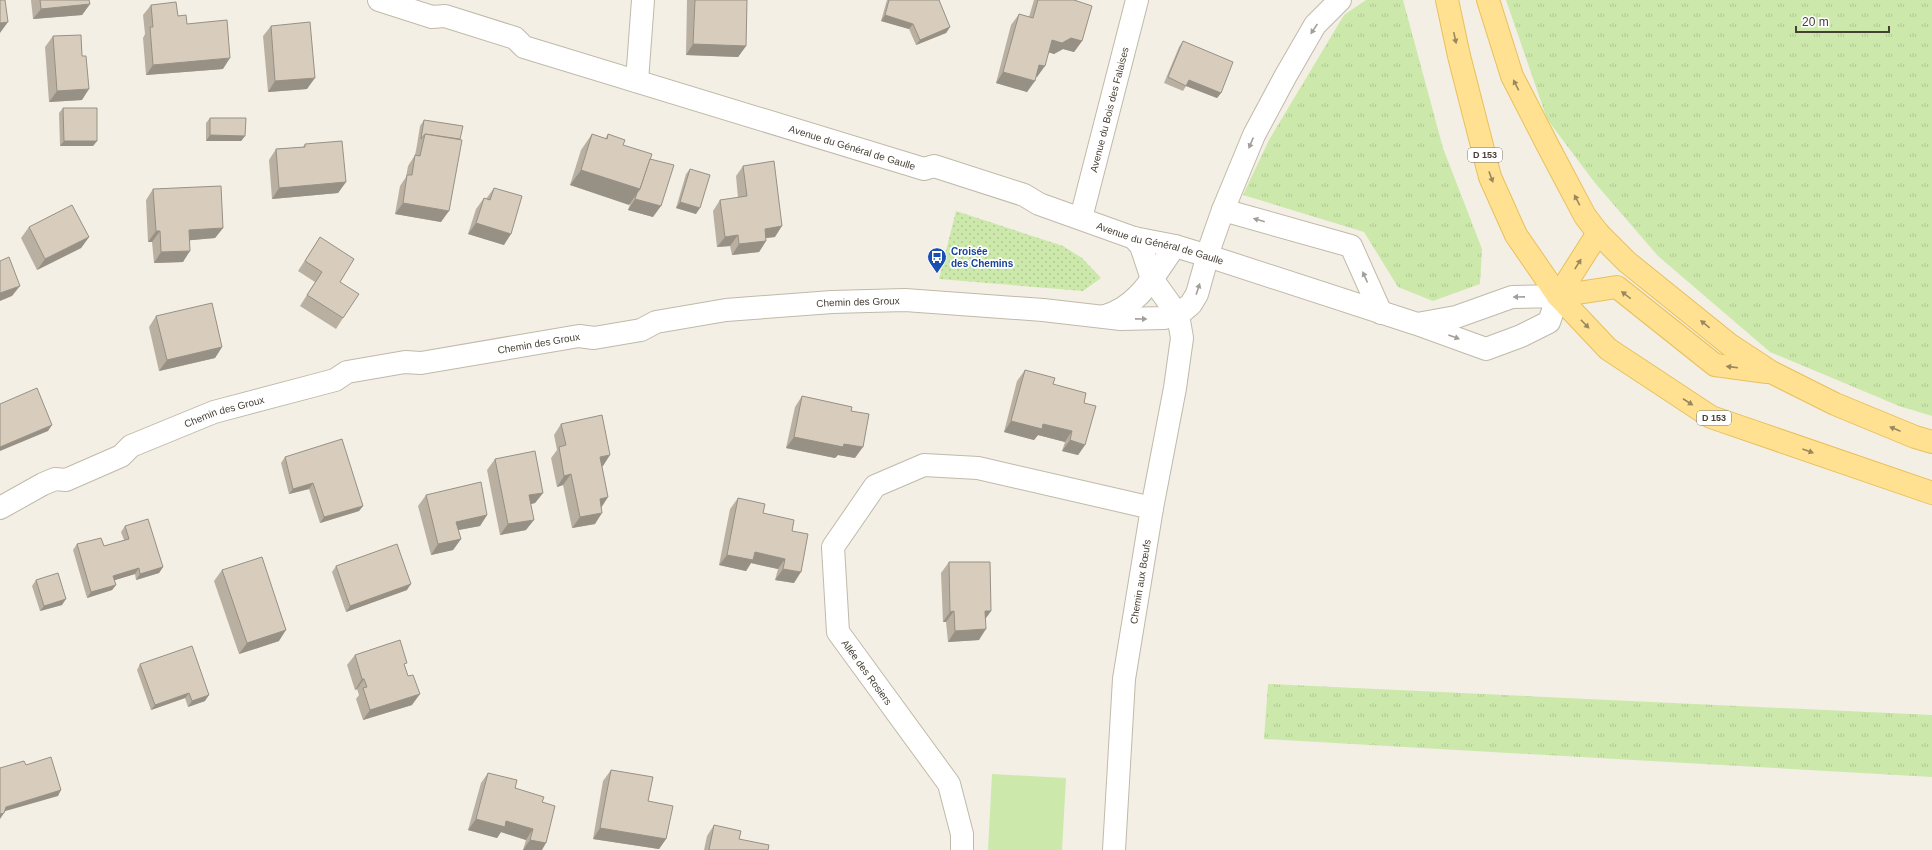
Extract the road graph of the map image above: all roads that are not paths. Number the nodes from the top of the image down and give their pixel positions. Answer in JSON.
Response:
{"nodes":[{"id":1,"x":379,"y":0,"type":"edge"},
{"id":2,"x":643,"y":0,"type":"edge"},
{"id":3,"x":1137,"y":0,"type":"edge"},
{"id":4,"x":1340,"y":0,"type":"edge"},
{"id":5,"x":1447,"y":0,"type":"edge"},
{"id":6,"x":1488,"y":0,"type":"edge"},
{"id":7,"x":637,"y":81,"type":"junction"},
{"id":8,"x":1223,"y":210,"type":"junction"},
{"id":9,"x":1081,"y":218,"type":"junction"},
{"id":10,"x":1598,"y":232,"type":"junction"},
{"id":11,"x":1134,"y":238,"type":"junction"},
{"id":12,"x":1175,"y":246,"type":"junction"},
{"id":13,"x":1208,"y":256,"type":"junction"},
{"id":14,"x":1152,"y":279,"type":"junction"},
{"id":15,"x":1558,"y":296,"type":"junction"},
{"id":16,"x":1381,"y":313,"type":"junction"},
{"id":17,"x":1178,"y":315,"type":"junction"},
{"id":18,"x":1105,"y":316,"type":"junction"},
{"id":19,"x":1417,"y":324,"type":"junction"},
{"id":20,"x":1771,"y":372,"type":"junction"},
{"id":21,"x":1932,"y":442,"type":"edge"},
{"id":22,"x":1932,"y":494,"type":"edge"},
{"id":23,"x":0,"y":508,"type":"edge"},
{"id":24,"x":1152,"y":508,"type":"junction"},
{"id":25,"x":962,"y":850,"type":"edge"},
{"id":26,"x":1114,"y":850,"type":"edge"}],
"edges":[{"from":1,"to":7,"type":"street","name":"Avenue du Général de Gaulle"},
{"from":2,"to":7,"type":"street"},
{"from":3,"to":9,"type":"street","name":"Avenue du Bois des Falaises"},
{"from":4,"to":8,"type":"street","one_way":true},
{"from":5,"to":15,"type":"main road","number":"D 153","one_way":true},
{"from":10,"to":6,"type":"main road","one_way":true},
{"from":7,"to":9,"type":"street","name":"Avenue du Général de Gaulle"},
{"from":8,"to":13,"type":"street"},
{"from":16,"to":8,"type":"street","one_way":true},
{"from":9,"to":11,"type":"street","name":"Avenue du Général de Gaulle"},
{"from":15,"to":10,"type":"main road","one_way":true},
{"from":20,"to":10,"type":"main road","one_way":true},
{"from":11,"to":12,"type":"street","name":"Avenue du Général de Gaulle"},
{"from":11,"to":14,"type":"street","name":"Chemin aux Bœufs"},
{"from":12,"to":13,"type":"street","name":"Avenue du Général de Gaulle"},
{"from":12,"to":14,"type":"street","name":"Chemin des Groux"},
{"from":13,"to":16,"type":"street","name":"Avenue du Général de Gaulle"},
{"from":17,"to":13,"type":"street","one_way":true},
{"from":14,"to":17,"type":"street","name":"Chemin aux Bœufs"},
{"from":14,"to":18,"type":"street","name":"Chemin des Groux"},
{"from":15,"to":19,"type":"street","name":"Avenue du Général de Gaulle","one_way":true},
{"from":19,"to":15,"type":"street","name":"Avenue du Général de Gaulle","one_way":true},
{"from":20,"to":15,"type":"main road","one_way":true},
{"from":15,"to":22,"type":"main road","number":"D 153","one_way":true},
{"from":16,"to":19,"type":"street","name":"Avenue du Général de Gaulle"},
{"from":18,"to":17,"type":"street","name":"Chemin des Groux","one_way":true},
{"from":17,"to":24,"type":"street","name":"Chemin aux Bœufs"},
{"from":18,"to":23,"type":"street","name":"Chemin des Groux"},
{"from":21,"to":20,"type":"main road","one_way":true},
{"from":24,"to":25,"type":"street","name":"Allée des Rosiers"},
{"from":24,"to":26,"type":"street","name":"Chemin aux Bœufs"}]}
